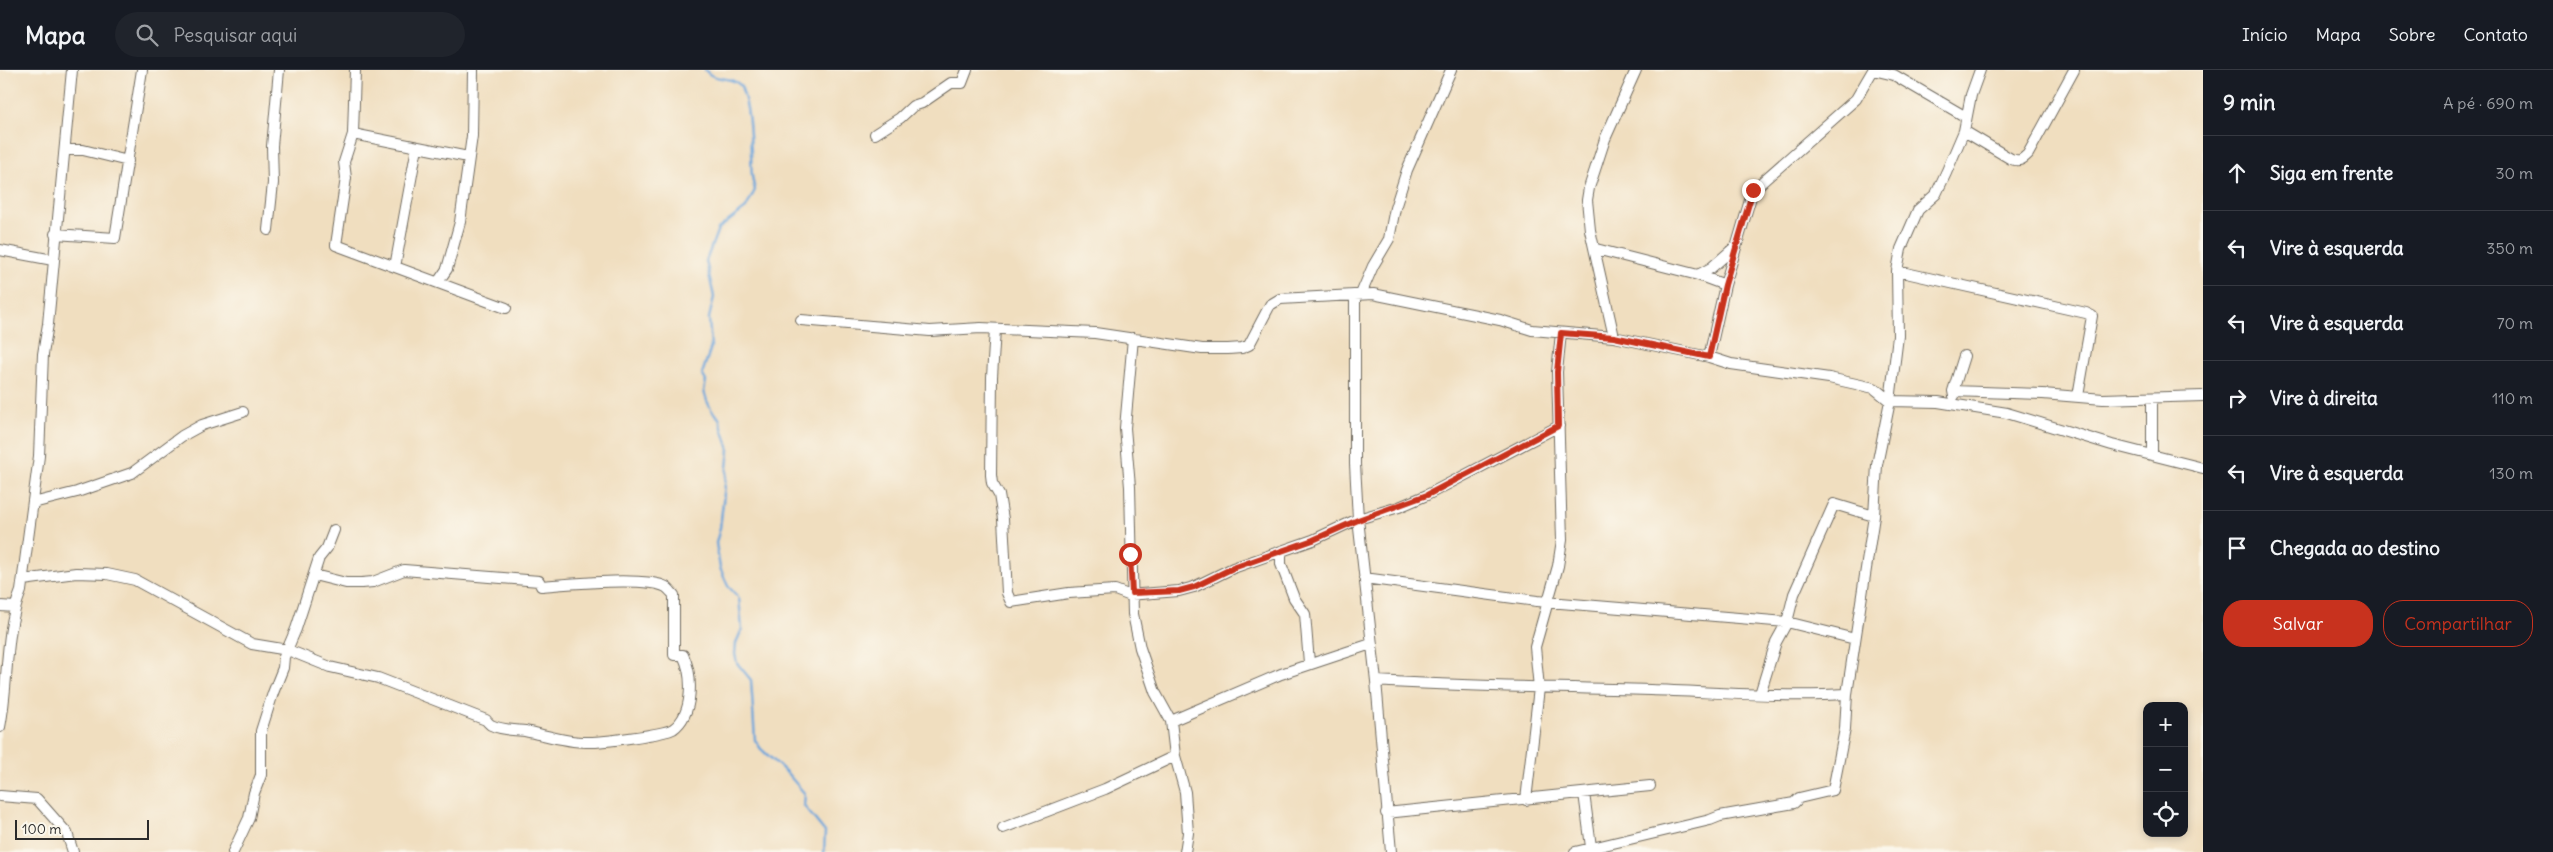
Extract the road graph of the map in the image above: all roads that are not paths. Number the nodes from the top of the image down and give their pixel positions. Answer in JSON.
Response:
{"nodes":[{"id":1,"x":72,"y":70,"type":"edge"},
{"id":2,"x":142,"y":70,"type":"edge"},
{"id":3,"x":279,"y":70,"type":"edge"},
{"id":4,"x":355,"y":70,"type":"edge"},
{"id":5,"x":473,"y":70,"type":"edge"},
{"id":6,"x":967,"y":70,"type":"edge"},
{"id":7,"x":1451,"y":70,"type":"edge"},
{"id":8,"x":1636,"y":70,"type":"edge"},
{"id":9,"x":1980,"y":70,"type":"edge"},
{"id":10,"x":2074,"y":70,"type":"edge"},
{"id":11,"x":1966,"y":117,"type":"junction"},
{"id":12,"x":1964,"y":131,"type":"junction"},
{"id":13,"x":352,"y":134,"type":"junction"},
{"id":14,"x":875,"y":134,"type":"dead end"},
{"id":15,"x":417,"y":147,"type":"junction"},
{"id":16,"x":65,"y":150,"type":"junction"},
{"id":17,"x":468,"y":157,"type":"junction"},
{"id":18,"x":128,"y":161,"type":"junction"},
{"id":19,"x":268,"y":230,"type":"dead end"},
{"id":20,"x":55,"y":234,"type":"junction"},
{"id":21,"x":1737,"y":244,"type":"junction"},
{"id":22,"x":1596,"y":249,"type":"junction"},
{"id":23,"x":0,"y":250,"type":"edge"},
{"id":24,"x":53,"y":260,"type":"junction"},
{"id":25,"x":395,"y":267,"type":"junction"},
{"id":26,"x":1897,"y":271,"type":"junction"},
{"id":27,"x":1698,"y":275,"type":"junction"},
{"id":28,"x":438,"y":282,"type":"junction"},
{"id":29,"x":1725,"y":285,"type":"junction"},
{"id":30,"x":1358,"y":295,"type":"junction"},
{"id":31,"x":506,"y":308,"type":"dead end"},
{"id":32,"x":801,"y":320,"type":"dead end"},
{"id":33,"x":995,"y":329,"type":"junction"},
{"id":34,"x":1561,"y":333,"type":"junction"},
{"id":35,"x":1614,"y":337,"type":"junction"},
{"id":36,"x":1133,"y":338,"type":"junction"},
{"id":37,"x":1964,"y":356,"type":"dead end"},
{"id":38,"x":1709,"y":357,"type":"junction"},
{"id":39,"x":1954,"y":391,"type":"junction"},
{"id":40,"x":2078,"y":396,"type":"junction"},
{"id":41,"x":2203,"y":396,"type":"edge"},
{"id":42,"x":2152,"y":398,"type":"junction"},
{"id":43,"x":1890,"y":401,"type":"junction"},
{"id":44,"x":1956,"y":405,"type":"junction"},
{"id":45,"x":243,"y":412,"type":"dead end"},
{"id":46,"x":1558,"y":426,"type":"junction"},
{"id":47,"x":2152,"y":454,"type":"junction"},
{"id":48,"x":2203,"y":468,"type":"edge"},
{"id":49,"x":34,"y":503,"type":"junction"},
{"id":50,"x":1874,"y":516,"type":"junction"},
{"id":51,"x":1358,"y":520,"type":"junction"},
{"id":52,"x":334,"y":530,"type":"dead end"},
{"id":53,"x":1281,"y":551,"type":"junction"},
{"id":54,"x":314,"y":575,"type":"junction"},
{"id":55,"x":1364,"y":578,"type":"junction"},
{"id":56,"x":23,"y":580,"type":"junction"},
{"id":57,"x":1132,"y":593,"type":"junction"},
{"id":58,"x":1547,"y":601,"type":"junction"},
{"id":59,"x":0,"y":606,"type":"edge"},
{"id":60,"x":15,"y":607,"type":"junction"},
{"id":61,"x":1787,"y":622,"type":"junction"},
{"id":62,"x":1855,"y":639,"type":"junction"},
{"id":63,"x":1371,"y":644,"type":"junction"},
{"id":64,"x":288,"y":650,"type":"junction"},
{"id":65,"x":1308,"y":663,"type":"junction"},
{"id":66,"x":1376,"y":681,"type":"junction"},
{"id":67,"x":1539,"y":688,"type":"junction"},
{"id":68,"x":1760,"y":694,"type":"junction"},
{"id":69,"x":1847,"y":694,"type":"junction"},
{"id":70,"x":1171,"y":721,"type":"junction"},
{"id":71,"x":0,"y":727,"type":"edge"},
{"id":72,"x":1175,"y":756,"type":"junction"},
{"id":73,"x":1650,"y":786,"type":"dead end"},
{"id":74,"x":1584,"y":793,"type":"junction"},
{"id":75,"x":0,"y":796,"type":"edge"},
{"id":76,"x":1526,"y":800,"type":"junction"},
{"id":77,"x":1386,"y":813,"type":"junction"},
{"id":78,"x":1003,"y":828,"type":"dead end"},
{"id":79,"x":1591,"y":847,"type":"junction"},
{"id":80,"x":73,"y":852,"type":"edge"},
{"id":81,"x":233,"y":852,"type":"edge"},
{"id":82,"x":1185,"y":852,"type":"edge"},
{"id":83,"x":1391,"y":852,"type":"edge"},
{"id":84,"x":1575,"y":852,"type":"edge"}],
"edges":[{"from":1,"to":16,"type":"street"},
{"from":2,"to":18,"type":"street"},
{"from":3,"to":19,"type":"street"},
{"from":4,"to":13,"type":"street"},
{"from":5,"to":17,"type":"street"},
{"from":6,"to":14,"type":"street"},
{"from":7,"to":30,"type":"street"},
{"from":8,"to":22,"type":"street"},
{"from":9,"to":11,"type":"street"},
{"from":10,"to":12,"type":"street"},
{"from":11,"to":12,"type":"street"},
{"from":11,"to":21,"type":"street"},
{"from":12,"to":26,"type":"street"},
{"from":13,"to":15,"type":"street"},
{"from":13,"to":25,"type":"street"},
{"from":15,"to":17,"type":"street"},
{"from":15,"to":25,"type":"street"},
{"from":16,"to":18,"type":"street"},
{"from":16,"to":20,"type":"street"},
{"from":17,"to":28,"type":"street"},
{"from":18,"to":20,"type":"street"},
{"from":20,"to":24,"type":"street"},
{"from":21,"to":27,"type":"street"},
{"from":21,"to":29,"type":"street"},
{"from":22,"to":27,"type":"street"},
{"from":22,"to":35,"type":"street"},
{"from":23,"to":24,"type":"street"},
{"from":24,"to":49,"type":"street"},
{"from":25,"to":28,"type":"street"},
{"from":26,"to":40,"type":"street"},
{"from":26,"to":43,"type":"street"},
{"from":27,"to":29,"type":"street"},
{"from":28,"to":31,"type":"street"},
{"from":29,"to":38,"type":"street"},
{"from":30,"to":34,"type":"street"},
{"from":30,"to":36,"type":"street"},
{"from":30,"to":51,"type":"street"},
{"from":32,"to":33,"type":"street"},
{"from":33,"to":36,"type":"street"},
{"from":33,"to":57,"type":"street"},
{"from":34,"to":35,"type":"street"},
{"from":34,"to":46,"type":"street"},
{"from":35,"to":38,"type":"street"},
{"from":36,"to":57,"type":"street"},
{"from":37,"to":39,"type":"street"},
{"from":38,"to":43,"type":"street"},
{"from":39,"to":40,"type":"street"},
{"from":39,"to":44,"type":"street"},
{"from":40,"to":42,"type":"street"},
{"from":41,"to":42,"type":"street"},
{"from":42,"to":47,"type":"street"},
{"from":43,"to":44,"type":"street"},
{"from":43,"to":50,"type":"street"},
{"from":44,"to":47,"type":"street"},
{"from":45,"to":49,"type":"street"},
{"from":46,"to":51,"type":"street"},
{"from":46,"to":58,"type":"street"},
{"from":47,"to":48,"type":"street"},
{"from":49,"to":56,"type":"street"},
{"from":50,"to":61,"type":"street"},
{"from":50,"to":62,"type":"street"},
{"from":51,"to":53,"type":"street"},
{"from":51,"to":55,"type":"street"},
{"from":52,"to":54,"type":"street"},
{"from":53,"to":57,"type":"street"},
{"from":53,"to":65,"type":"street"},
{"from":54,"to":64,"type":"street"},
{"from":54,"to":64,"type":"street"},
{"from":55,"to":58,"type":"street"},
{"from":55,"to":63,"type":"street"},
{"from":56,"to":60,"type":"street"},
{"from":56,"to":64,"type":"street"},
{"from":57,"to":70,"type":"street"},
{"from":58,"to":61,"type":"street"},
{"from":58,"to":67,"type":"street"},
{"from":59,"to":60,"type":"street"},
{"from":60,"to":71,"type":"street"},
{"from":61,"to":62,"type":"street"},
{"from":61,"to":68,"type":"street"},
{"from":62,"to":69,"type":"street"},
{"from":63,"to":65,"type":"street"},
{"from":63,"to":66,"type":"street"},
{"from":64,"to":81,"type":"street"},
{"from":65,"to":70,"type":"street"},
{"from":66,"to":67,"type":"street"},
{"from":66,"to":77,"type":"street"},
{"from":67,"to":68,"type":"street"},
{"from":67,"to":76,"type":"street"},
{"from":68,"to":69,"type":"street"},
{"from":69,"to":79,"type":"street"},
{"from":70,"to":72,"type":"street"},
{"from":72,"to":78,"type":"street"},
{"from":72,"to":82,"type":"street"},
{"from":73,"to":74,"type":"street"},
{"from":74,"to":76,"type":"street"},
{"from":74,"to":79,"type":"street"},
{"from":75,"to":80,"type":"street"},
{"from":76,"to":77,"type":"street"},
{"from":77,"to":83,"type":"street"},
{"from":79,"to":84,"type":"street"}]}
